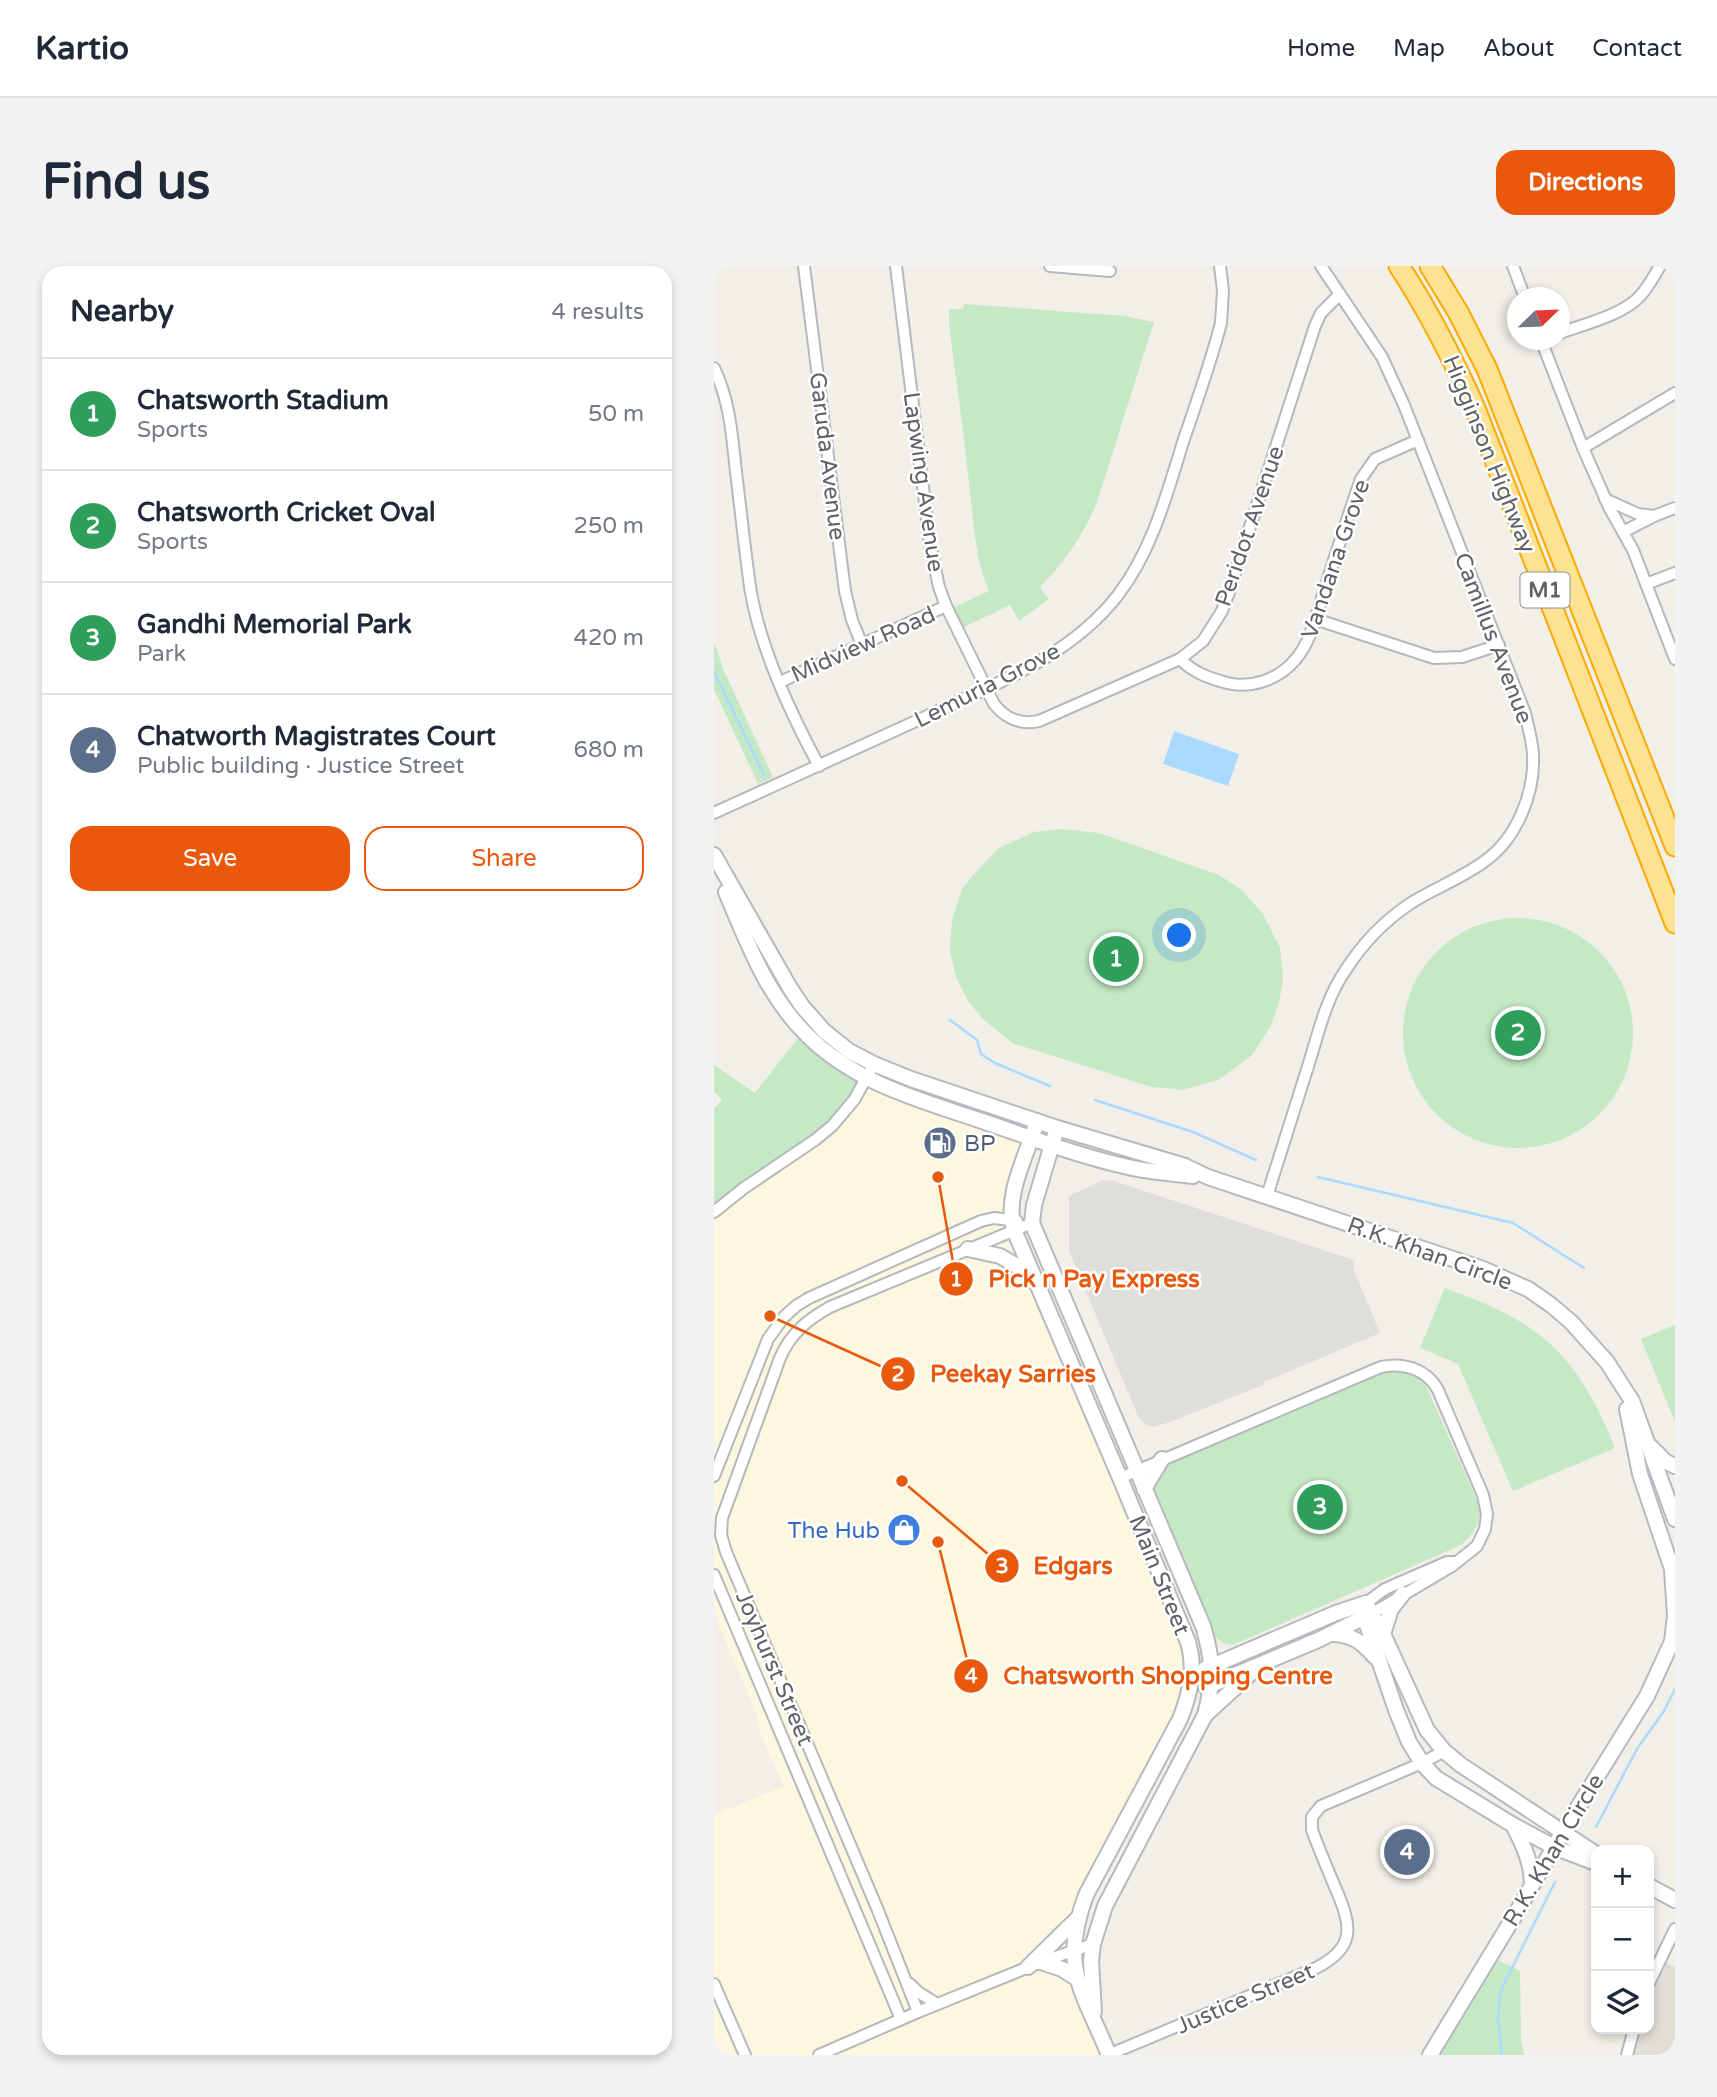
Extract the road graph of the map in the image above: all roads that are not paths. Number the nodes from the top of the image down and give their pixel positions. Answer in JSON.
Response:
{"nodes":[{"id":1,"x":804,"y":266,"type":"edge"},
{"id":2,"x":896,"y":266,"type":"edge"},
{"id":3,"x":1049,"y":266,"type":"edge"},
{"id":4,"x":1220,"y":266,"type":"edge"},
{"id":5,"x":1321,"y":266,"type":"edge"},
{"id":6,"x":1399,"y":266,"type":"edge"},
{"id":7,"x":1430,"y":266,"type":"edge"},
{"id":8,"x":1513,"y":266,"type":"edge"},
{"id":9,"x":1660,"y":266,"type":"edge"},
{"id":10,"x":1110,"y":271,"type":"dead end"},
{"id":11,"x":1521,"y":287,"type":"edge"},
{"id":12,"x":1340,"y":294,"type":"junction"},
{"id":13,"x":1570,"y":329,"type":"edge"},
{"id":14,"x":1546,"y":350,"type":"edge"},
{"id":15,"x":714,"y":368,"type":"edge"},
{"id":16,"x":1675,"y":393,"type":"edge"},
{"id":17,"x":1418,"y":440,"type":"junction"},
{"id":18,"x":1583,"y":448,"type":"junction"},
{"id":19,"x":1605,"y":499,"type":"junction"},
{"id":20,"x":1675,"y":508,"type":"edge"},
{"id":21,"x":1654,"y":516,"type":"junction"},
{"id":22,"x":1623,"y":531,"type":"junction"},
{"id":23,"x":1675,"y":573,"type":"edge"},
{"id":24,"x":1646,"y":584,"type":"junction"},
{"id":25,"x":947,"y":606,"type":"junction"},
{"id":26,"x":1315,"y":619,"type":"junction"},
{"id":27,"x":862,"y":645,"type":"junction"},
{"id":28,"x":1499,"y":645,"type":"junction"},
{"id":29,"x":1180,"y":659,"type":"junction"},
{"id":30,"x":1675,"y":659,"type":"edge"},
{"id":31,"x":780,"y":682,"type":"junction"},
{"id":32,"x":986,"y":688,"type":"junction"},
{"id":33,"x":819,"y":766,"type":"junction"},
{"id":34,"x":714,"y":813,"type":"edge"},
{"id":35,"x":1675,"y":846,"type":"edge"},
{"id":36,"x":714,"y":855,"type":"edge"},
{"id":37,"x":714,"y":865,"type":"edge"},
{"id":38,"x":1675,"y":923,"type":"edge"},
{"id":39,"x":874,"y":1065,"type":"junction"},
{"id":40,"x":866,"y":1078,"type":"junction"},
{"id":41,"x":1037,"y":1121,"type":"junction"},
{"id":42,"x":1057,"y":1128,"type":"junction"},
{"id":43,"x":1032,"y":1138,"type":"junction"},
{"id":44,"x":1052,"y":1144,"type":"junction"},
{"id":45,"x":1208,"y":1177,"type":"junction"},
{"id":46,"x":1267,"y":1196,"type":"junction"},
{"id":47,"x":1010,"y":1204,"type":"junction"},
{"id":48,"x":714,"y":1212,"type":"edge"},
{"id":49,"x":989,"y":1218,"type":"junction"},
{"id":50,"x":1032,"y":1223,"type":"junction"},
{"id":51,"x":1012,"y":1225,"type":"junction"},
{"id":52,"x":968,"y":1249,"type":"junction"},
{"id":53,"x":1034,"y":1276,"type":"junction"},
{"id":54,"x":1618,"y":1380,"type":"junction"},
{"id":55,"x":1646,"y":1441,"type":"junction"},
{"id":56,"x":1162,"y":1459,"type":"junction"},
{"id":57,"x":1675,"y":1466,"type":"edge"},
{"id":58,"x":1136,"y":1471,"type":"junction"},
{"id":59,"x":714,"y":1476,"type":"edge"},
{"id":60,"x":1120,"y":1478,"type":"junction"},
{"id":61,"x":1144,"y":1489,"type":"junction"},
{"id":62,"x":1671,"y":1494,"type":"edge"},
{"id":63,"x":1650,"y":1503,"type":"junction"},
{"id":64,"x":1675,"y":1519,"type":"edge"},
{"id":65,"x":1456,"y":1562,"type":"junction"},
{"id":66,"x":714,"y":1575,"type":"edge"},
{"id":67,"x":740,"y":1586,"type":"junction"},
{"id":68,"x":1403,"y":1594,"type":"junction"},
{"id":69,"x":718,"y":1596,"type":"edge"},
{"id":70,"x":1365,"y":1610,"type":"junction"},
{"id":71,"x":1331,"y":1634,"type":"junction"},
{"id":72,"x":1383,"y":1634,"type":"junction"},
{"id":73,"x":1673,"y":1638,"type":"edge"},
{"id":74,"x":1266,"y":1660,"type":"junction"},
{"id":75,"x":1378,"y":1660,"type":"junction"},
{"id":76,"x":1212,"y":1665,"type":"junction"},
{"id":77,"x":1192,"y":1676,"type":"junction"},
{"id":78,"x":1212,"y":1684,"type":"junction"},
{"id":79,"x":1189,"y":1695,"type":"junction"},
{"id":80,"x":1205,"y":1716,"type":"junction"},
{"id":81,"x":797,"y":1721,"type":"junction"},
{"id":82,"x":778,"y":1730,"type":"junction"},
{"id":83,"x":1444,"y":1751,"type":"junction"},
{"id":84,"x":1422,"y":1763,"type":"junction"},
{"id":85,"x":1513,"y":1825,"type":"junction"},
{"id":86,"x":1562,"y":1833,"type":"junction"},
{"id":87,"x":1554,"y":1847,"type":"junction"},
{"id":88,"x":1591,"y":1851,"type":"edge"},
{"id":89,"x":1591,"y":1861,"type":"edge"},
{"id":90,"x":1532,"y":1886,"type":"junction"},
{"id":91,"x":1654,"y":1889,"type":"edge"},
{"id":92,"x":1675,"y":1900,"type":"edge"},
{"id":93,"x":1077,"y":1918,"type":"junction"},
{"id":94,"x":1675,"y":1929,"type":"edge"},
{"id":95,"x":1093,"y":1944,"type":"junction"},
{"id":96,"x":1074,"y":1951,"type":"junction"},
{"id":97,"x":1035,"y":1965,"type":"junction"},
{"id":98,"x":1654,"y":1973,"type":"edge"},
{"id":99,"x":904,"y":1976,"type":"junction"},
{"id":100,"x":1076,"y":1978,"type":"junction"},
{"id":101,"x":714,"y":1984,"type":"edge"},
{"id":102,"x":937,"y":2004,"type":"junction"},
{"id":103,"x":918,"y":2012,"type":"junction"},
{"id":104,"x":901,"y":2019,"type":"junction"},
{"id":105,"x":1097,"y":2025,"type":"junction"},
{"id":106,"x":1633,"y":2034,"type":"edge"},
{"id":107,"x":850,"y":2043,"type":"junction"},
{"id":108,"x":745,"y":2055,"type":"edge"},
{"id":109,"x":819,"y":2055,"type":"edge"},
{"id":110,"x":855,"y":2055,"type":"edge"},
{"id":111,"x":1109,"y":2055,"type":"edge"},
{"id":112,"x":1430,"y":2055,"type":"edge"},
{"id":113,"x":1628,"y":2055,"type":"edge"}],
"edges":[{"from":1,"to":27,"type":"street","name":"Garuda Avenue"},
{"from":2,"to":25,"type":"street","name":"Lapwing Avenue"},
{"from":3,"to":10,"type":"street"},
{"from":4,"to":32,"type":"street","name":"Lemuria Grove"},
{"from":5,"to":12,"type":"street","name":"Camillus Avenue"},
{"from":6,"to":38,"type":"highway","name":"Higginson Highway","number":"M1"},
{"from":7,"to":35,"type":"highway","name":"Higginson Highway","number":"M1"},
{"from":8,"to":11,"type":"street"},
{"from":9,"to":13,"type":"street"},
{"from":12,"to":17,"type":"street","name":"Camillus Avenue"},
{"from":12,"to":29,"type":"street","name":"Peridot Avenue"},
{"from":14,"to":18,"type":"street"},
{"from":15,"to":31,"type":"street"},
{"from":16,"to":18,"type":"street"},
{"from":17,"to":26,"type":"street","name":"Vandana Grove"},
{"from":17,"to":28,"type":"street","name":"Camillus Avenue"},
{"from":18,"to":19,"type":"street"},
{"from":19,"to":21,"type":"street"},
{"from":19,"to":22,"type":"street"},
{"from":20,"to":21,"type":"street"},
{"from":21,"to":22,"type":"street"},
{"from":22,"to":24,"type":"street"},
{"from":23,"to":24,"type":"street"},
{"from":24,"to":30,"type":"street"},
{"from":25,"to":27,"type":"street","name":"Midview Road"},
{"from":25,"to":32,"type":"street","name":"Lapwing Avenue"},
{"from":26,"to":28,"type":"street"},
{"from":26,"to":29,"type":"street","name":"Vandana Grove"},
{"from":27,"to":31,"type":"street","name":"Midview Road"},
{"from":28,"to":46,"type":"street","name":"Camillus Avenue"},
{"from":29,"to":32,"type":"street","name":"Peridot Avenue"},
{"from":31,"to":33,"type":"street"},
{"from":32,"to":33,"type":"street","name":"Lemuria Grove"},
{"from":33,"to":34,"type":"street","name":"Lemuria Grove"},
{"from":36,"to":39,"type":"street","name":"R.K. Khan Circle"},
{"from":37,"to":40,"type":"street","name":"R.K. Khan Circle"},
{"from":39,"to":40,"type":"street"},
{"from":39,"to":41,"type":"street","name":"R.K. Khan Circle"},
{"from":40,"to":43,"type":"street","name":"R.K. Khan Circle"},
{"from":40,"to":48,"type":"street"},
{"from":41,"to":42,"type":"street","name":"R.K. Khan Circle"},
{"from":41,"to":43,"type":"street","name":"Main Street"},
{"from":42,"to":44,"type":"street"},
{"from":42,"to":45,"type":"street","name":"R.K. Khan Circle"},
{"from":43,"to":44,"type":"street","name":"R.K. Khan Circle"},
{"from":43,"to":47,"type":"street","name":"Main Street"},
{"from":44,"to":45,"type":"street","name":"R.K. Khan Circle"},
{"from":44,"to":50,"type":"street"},
{"from":45,"to":46,"type":"street","name":"R.K. Khan Circle"},
{"from":46,"to":54,"type":"street","name":"R.K. Khan Circle"},
{"from":47,"to":49,"type":"street","name":"Joyhurst Street"},
{"from":47,"to":51,"type":"street","name":"Main Street"},
{"from":49,"to":51,"type":"street","name":"Joyhurst Street"},
{"from":49,"to":59,"type":"street","name":"Joyhurst Street"},
{"from":50,"to":51,"type":"street","name":"Joyhurst Street"},
{"from":50,"to":58,"type":"street","name":"Main Street"},
{"from":51,"to":52,"type":"street","name":"Joyhurst Street"},
{"from":51,"to":53,"type":"street","name":"Main Street"},
{"from":52,"to":53,"type":"street"},
{"from":52,"to":67,"type":"street","name":"Joyhurst Street"},
{"from":53,"to":60,"type":"street","name":"Main Street"},
{"from":54,"to":55,"type":"street","name":"R.K. Khan Circle"},
{"from":54,"to":63,"type":"street","name":"R.K. Khan Circle"},
{"from":55,"to":57,"type":"street"},
{"from":55,"to":62,"type":"street","name":"R.K. Khan Circle"},
{"from":56,"to":58,"type":"street"},
{"from":56,"to":61,"type":"street"},
{"from":56,"to":65,"type":"street"},
{"from":58,"to":60,"type":"street"},
{"from":58,"to":61,"type":"street","name":"Main Street"},
{"from":60,"to":77,"type":"street","name":"Main Street"},
{"from":61,"to":76,"type":"street","name":"Main Street"},
{"from":62,"to":63,"type":"street"},
{"from":62,"to":64,"type":"street","name":"R.K. Khan Circle"},
{"from":63,"to":73,"type":"street","name":"R.K. Khan Circle"},
{"from":65,"to":68,"type":"street"},
{"from":65,"to":70,"type":"street"},
{"from":66,"to":69,"type":"street","name":"Joyhurst Street"},
{"from":67,"to":69,"type":"street"},
{"from":67,"to":81,"type":"street","name":"Joyhurst Street"},
{"from":68,"to":70,"type":"street"},
{"from":68,"to":72,"type":"street"},
{"from":69,"to":82,"type":"street","name":"Joyhurst Street"},
{"from":70,"to":71,"type":"street"},
{"from":70,"to":72,"type":"street"},
{"from":70,"to":75,"type":"street"},
{"from":70,"to":76,"type":"street"},
{"from":71,"to":74,"type":"street"},
{"from":71,"to":75,"type":"street"},
{"from":72,"to":83,"type":"street"},
{"from":73,"to":86,"type":"street","name":"R.K. Khan Circle"},
{"from":74,"to":78,"type":"street"},
{"from":74,"to":80,"type":"street"},
{"from":75,"to":84,"type":"street"},
{"from":76,"to":77,"type":"street"},
{"from":76,"to":78,"type":"street","name":"Main Street"},
{"from":77,"to":79,"type":"street","name":"Main Street"},
{"from":78,"to":79,"type":"street"},
{"from":78,"to":80,"type":"street","name":"Main Street"},
{"from":79,"to":93,"type":"street","name":"Main Street"},
{"from":80,"to":95,"type":"street","name":"Main Street"},
{"from":81,"to":82,"type":"street"},
{"from":81,"to":99,"type":"street","name":"Joyhurst Street"},
{"from":82,"to":104,"type":"street","name":"Joyhurst Street"},
{"from":83,"to":84,"type":"street","name":"Justice Street"},
{"from":83,"to":86,"type":"street"},
{"from":84,"to":85,"type":"street"},
{"from":84,"to":111,"type":"street","name":"Justice Street"},
{"from":85,"to":87,"type":"street"},
{"from":85,"to":90,"type":"street"},
{"from":86,"to":87,"type":"street","name":"R.K. Khan Circle"},
{"from":86,"to":88,"type":"street"},
{"from":87,"to":89,"type":"street"},
{"from":87,"to":90,"type":"street","name":"R.K. Khan Circle"},
{"from":90,"to":112,"type":"street","name":"R.K. Khan Circle"},
{"from":91,"to":92,"type":"street"},
{"from":93,"to":96,"type":"street","name":"Main Street"},
{"from":93,"to":97,"type":"street"},
{"from":94,"to":98,"type":"street"},
{"from":95,"to":96,"type":"street"},
{"from":95,"to":105,"type":"street","name":"Main Street"},
{"from":96,"to":97,"type":"street"},
{"from":96,"to":100,"type":"street","name":"Main Street"},
{"from":97,"to":100,"type":"street"},
{"from":97,"to":102,"type":"street"},
{"from":99,"to":102,"type":"street"},
{"from":99,"to":103,"type":"street","name":"Joyhurst Street"},
{"from":100,"to":105,"type":"street","name":"Main Street"},
{"from":101,"to":108,"type":"street"},
{"from":102,"to":103,"type":"street"},
{"from":103,"to":104,"type":"street"},
{"from":104,"to":107,"type":"street"},
{"from":105,"to":111,"type":"street","name":"Main Street"},
{"from":106,"to":113,"type":"street"},
{"from":107,"to":109,"type":"street"},
{"from":107,"to":110,"type":"street"}]}
